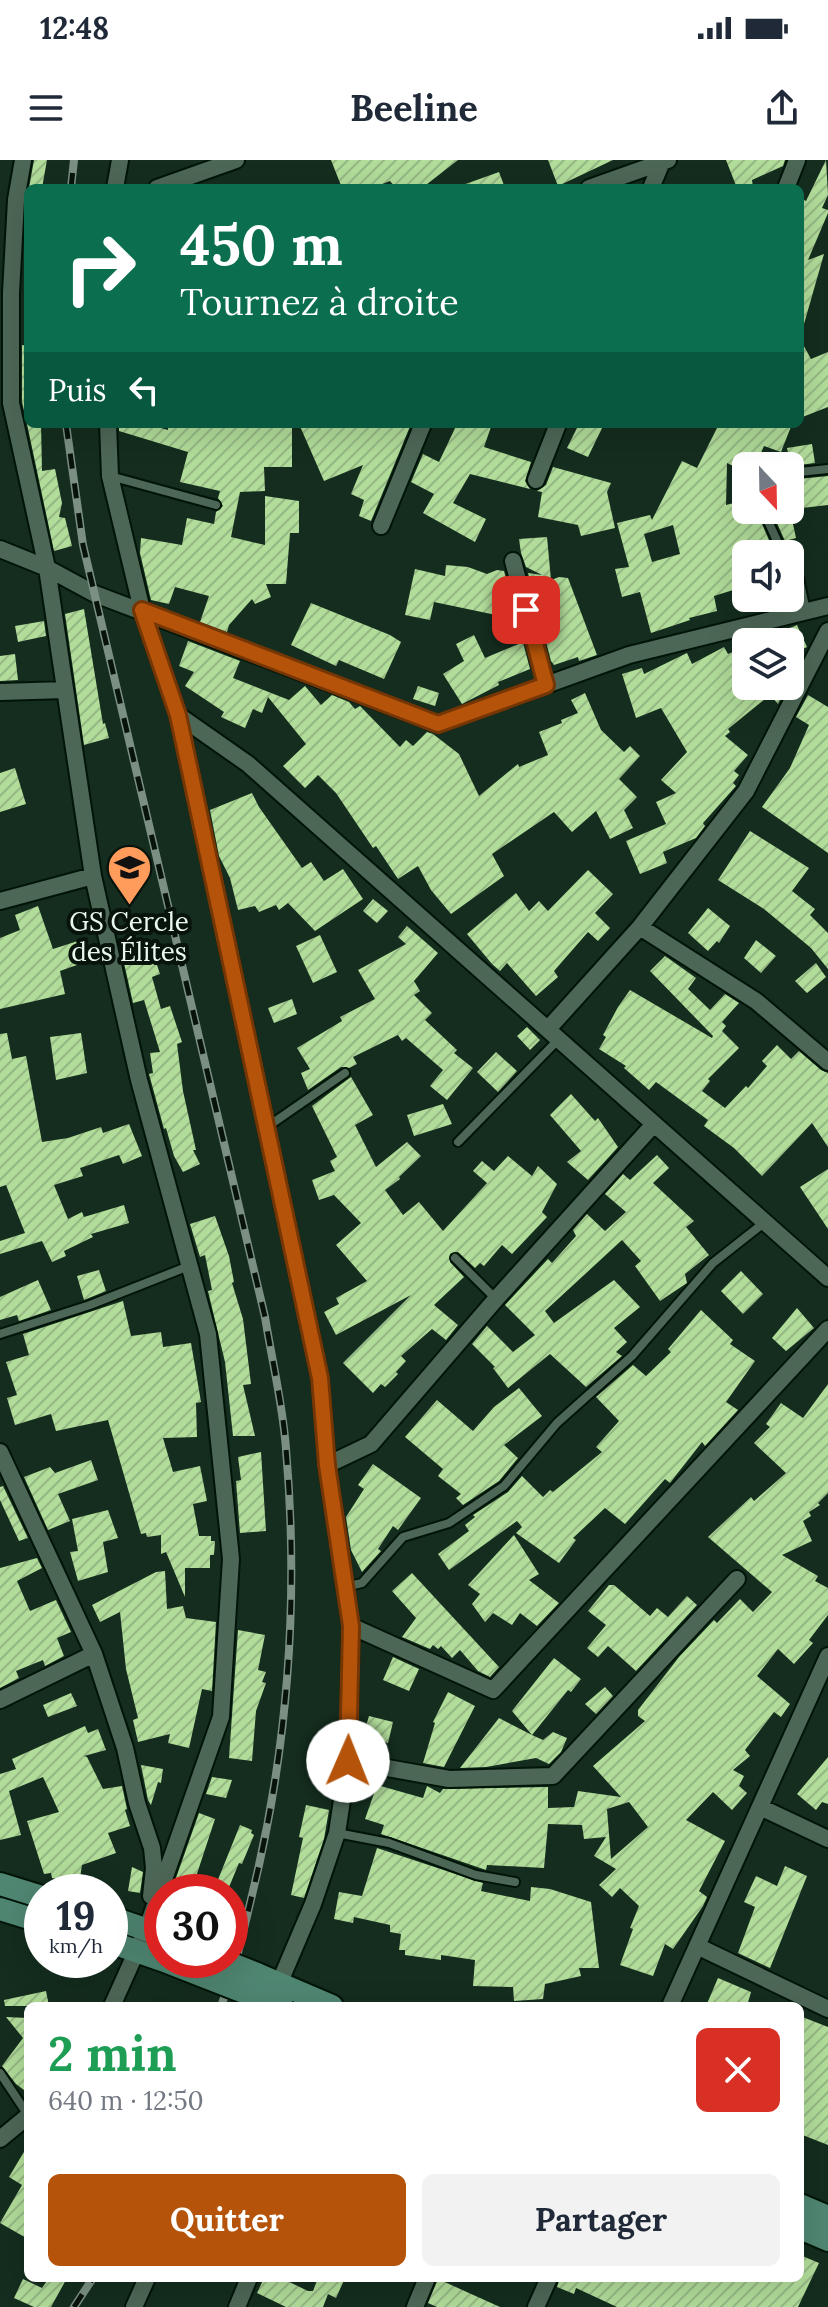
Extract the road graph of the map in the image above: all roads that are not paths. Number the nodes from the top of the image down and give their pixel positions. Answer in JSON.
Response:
{"nodes":[{"id":1,"x":23,"y":160,"type":"edge"},
{"id":2,"x":120,"y":160,"type":"edge"},
{"id":3,"x":236,"y":160,"type":"edge"},
{"id":4,"x":797,"y":160,"type":"edge"},
{"id":5,"x":665,"y":161,"type":"edge"},
{"id":6,"x":116,"y":184,"type":"edge"},
{"id":7,"x":168,"y":184,"type":"edge"},
{"id":8,"x":600,"y":184,"type":"edge"},
{"id":9,"x":653,"y":184,"type":"edge"},
{"id":10,"x":788,"y":184,"type":"edge"},
{"id":11,"x":108,"y":428,"type":"edge"},
{"id":12,"x":421,"y":428,"type":"edge"},
{"id":13,"x":556,"y":428,"type":"edge"},
{"id":14,"x":828,"y":469,"type":"edge"},
{"id":15,"x":804,"y":472,"type":"edge"},
{"id":16,"x":110,"y":476,"type":"junction"},
{"id":17,"x":536,"y":480,"type":"dead end"},
{"id":18,"x":216,"y":505,"type":"dead end"},
{"id":19,"x":381,"y":526,"type":"dead end"},
{"id":20,"x":0,"y":549,"type":"edge"},
{"id":21,"x":513,"y":561,"type":"dead end"},
{"id":22,"x":47,"y":568,"type":"junction"},
{"id":23,"x":804,"y":602,"type":"edge"},
{"id":24,"x":828,"y":606,"type":"edge"},
{"id":25,"x":142,"y":610,"type":"junction"},
{"id":26,"x":806,"y":611,"type":"junction"},
{"id":27,"x":828,"y":631,"type":"edge"},
{"id":28,"x":546,"y":685,"type":"junction"},
{"id":29,"x":65,"y":690,"type":"junction"},
{"id":30,"x":0,"y":692,"type":"edge"},
{"id":31,"x":178,"y":715,"type":"junction"},
{"id":32,"x":93,"y":876,"type":"junction"},
{"id":33,"x":0,"y":901,"type":"edge"},
{"id":34,"x":640,"y":927,"type":"junction"},
{"id":35,"x":554,"y":1034,"type":"junction"},
{"id":36,"x":828,"y":1062,"type":"edge"},
{"id":37,"x":345,"y":1073,"type":"dead end"},
{"id":38,"x":654,"y":1124,"type":"junction"},
{"id":39,"x":266,"y":1128,"type":"junction"},
{"id":40,"x":458,"y":1142,"type":"dead end"},
{"id":41,"x":765,"y":1222,"type":"junction"},
{"id":42,"x":455,"y":1258,"type":"dead end"},
{"id":43,"x":190,"y":1266,"type":"junction"},
{"id":44,"x":828,"y":1278,"type":"edge"},
{"id":45,"x":496,"y":1299,"type":"junction"},
{"id":46,"x":828,"y":1329,"type":"edge"},
{"id":47,"x":0,"y":1334,"type":"edge"},
{"id":48,"x":0,"y":1452,"type":"edge"},
{"id":49,"x":327,"y":1465,"type":"junction"},
{"id":50,"x":737,"y":1579,"type":"dead end"},
{"id":51,"x":345,"y":1587,"type":"junction"},
{"id":52,"x":351,"y":1626,"type":"junction"},
{"id":53,"x":94,"y":1654,"type":"junction"},
{"id":54,"x":828,"y":1656,"type":"edge"},
{"id":55,"x":0,"y":1700,"type":"edge"},
{"id":56,"x":348,"y":1761,"type":"junction"},
{"id":57,"x":760,"y":1807,"type":"junction"},
{"id":58,"x":337,"y":1833,"type":"junction"},
{"id":59,"x":828,"y":1839,"type":"edge"},
{"id":60,"x":154,"y":1874,"type":"edge"},
{"id":61,"x":172,"y":1874,"type":"edge"},
{"id":62,"x":515,"y":1882,"type":"dead end"},
{"id":63,"x":0,"y":1884,"type":"edge"},
{"id":64,"x":24,"y":1891,"type":"edge"},
{"id":65,"x":0,"y":1909,"type":"edge"},
{"id":66,"x":24,"y":1916,"type":"edge"},
{"id":67,"x":144,"y":1943,"type":"edge"},
{"id":68,"x":697,"y":1946,"type":"junction"},
{"id":69,"x":128,"y":1947,"type":"edge"},
{"id":70,"x":137,"y":1950,"type":"junction"},
{"id":71,"x":144,"y":1953,"type":"edge"},
{"id":72,"x":208,"y":1978,"type":"edge"},
{"id":73,"x":245,"y":1978,"type":"edge"},
{"id":74,"x":253,"y":1984,"type":"junction"},
{"id":75,"x":276,"y":1999,"type":"edge"},
{"id":76,"x":114,"y":2002,"type":"edge"},
{"id":77,"x":300,"y":2002,"type":"edge"},
{"id":78,"x":672,"y":2002,"type":"edge"},
{"id":79,"x":828,"y":2009,"type":"edge"},
{"id":80,"x":0,"y":2073,"type":"edge"},
{"id":81,"x":24,"y":2110,"type":"edge"},
{"id":82,"x":24,"y":2119,"type":"edge"},
{"id":83,"x":0,"y":2139,"type":"edge"},
{"id":84,"x":804,"y":2207,"type":"edge"},
{"id":85,"x":828,"y":2217,"type":"edge"},
{"id":86,"x":804,"y":2230,"type":"edge"},
{"id":87,"x":828,"y":2240,"type":"edge"},
{"id":88,"x":145,"y":2282,"type":"edge"},
{"id":89,"x":247,"y":2282,"type":"edge"},
{"id":90,"x":425,"y":2282,"type":"edge"},
{"id":91,"x":547,"y":2282,"type":"edge"},
{"id":92,"x":134,"y":2307,"type":"edge"},
{"id":93,"x":237,"y":2307,"type":"edge"},
{"id":94,"x":415,"y":2307,"type":"edge"},
{"id":95,"x":536,"y":2307,"type":"edge"}],
"edges":[{"from":1,"to":22,"type":"street"},
{"from":2,"to":6,"type":"street"},
{"from":3,"to":7,"type":"street"},
{"from":4,"to":10,"type":"street"},
{"from":5,"to":8,"type":"street"},
{"from":5,"to":9,"type":"street"},
{"from":11,"to":16,"type":"street"},
{"from":12,"to":19,"type":"street"},
{"from":13,"to":17,"type":"street"},
{"from":14,"to":15,"type":"lane"},
{"from":16,"to":18,"type":"lane"},
{"from":16,"to":25,"type":"street"},
{"from":20,"to":22,"type":"street"},
{"from":21,"to":28,"type":"street"},
{"from":22,"to":25,"type":"street"},
{"from":22,"to":29,"type":"street"},
{"from":23,"to":26,"type":"lane"},
{"from":24,"to":26,"type":"street"},
{"from":25,"to":28,"type":"street"},
{"from":25,"to":31,"type":"street"},
{"from":26,"to":28,"type":"street"},
{"from":27,"to":34,"type":"street"},
{"from":29,"to":30,"type":"street"},
{"from":29,"to":32,"type":"street"},
{"from":31,"to":35,"type":"street"},
{"from":31,"to":39,"type":"street"},
{"from":32,"to":33,"type":"street"},
{"from":32,"to":43,"type":"street"},
{"from":34,"to":35,"type":"street"},
{"from":34,"to":36,"type":"street"},
{"from":35,"to":38,"type":"street"},
{"from":35,"to":40,"type":"lane"},
{"from":37,"to":39,"type":"lane"},
{"from":38,"to":41,"type":"street"},
{"from":38,"to":45,"type":"street"},
{"from":39,"to":49,"type":"street"},
{"from":41,"to":44,"type":"street"},
{"from":41,"to":51,"type":"lane"},
{"from":42,"to":45,"type":"lane"},
{"from":43,"to":47,"type":"lane"},
{"from":43,"to":61,"type":"street"},
{"from":45,"to":49,"type":"street"},
{"from":46,"to":52,"type":"street"},
{"from":48,"to":53,"type":"street"},
{"from":49,"to":51,"type":"street"},
{"from":50,"to":56,"type":"street"},
{"from":51,"to":52,"type":"street"},
{"from":52,"to":56,"type":"street"},
{"from":53,"to":55,"type":"street"},
{"from":53,"to":60,"type":"street"},
{"from":54,"to":57,"type":"street"},
{"from":56,"to":58,"type":"street"},
{"from":57,"to":59,"type":"street"},
{"from":57,"to":68,"type":"street"},
{"from":58,"to":62,"type":"lane"},
{"from":58,"to":75,"type":"street"},
{"from":63,"to":64,"type":"main road"},
{"from":65,"to":66,"type":"main road"},
{"from":67,"to":70,"type":"street"},
{"from":68,"to":78,"type":"street"},
{"from":68,"to":79,"type":"street"},
{"from":69,"to":70,"type":"main road"},
{"from":70,"to":71,"type":"main road"},
{"from":70,"to":76,"type":"street"},
{"from":72,"to":74,"type":"main road","bridge":true},
{"from":73,"to":74,"type":"main road","bridge":true},
{"from":74,"to":75,"type":"main road"},
{"from":75,"to":77,"type":"main road"},
{"from":80,"to":81,"type":"lane"},
{"from":82,"to":83,"type":"street"},
{"from":84,"to":85,"type":"main road"},
{"from":86,"to":87,"type":"main road"},
{"from":88,"to":92,"type":"street"},
{"from":89,"to":93,"type":"street"},
{"from":90,"to":94,"type":"street"},
{"from":91,"to":95,"type":"street"}]}
